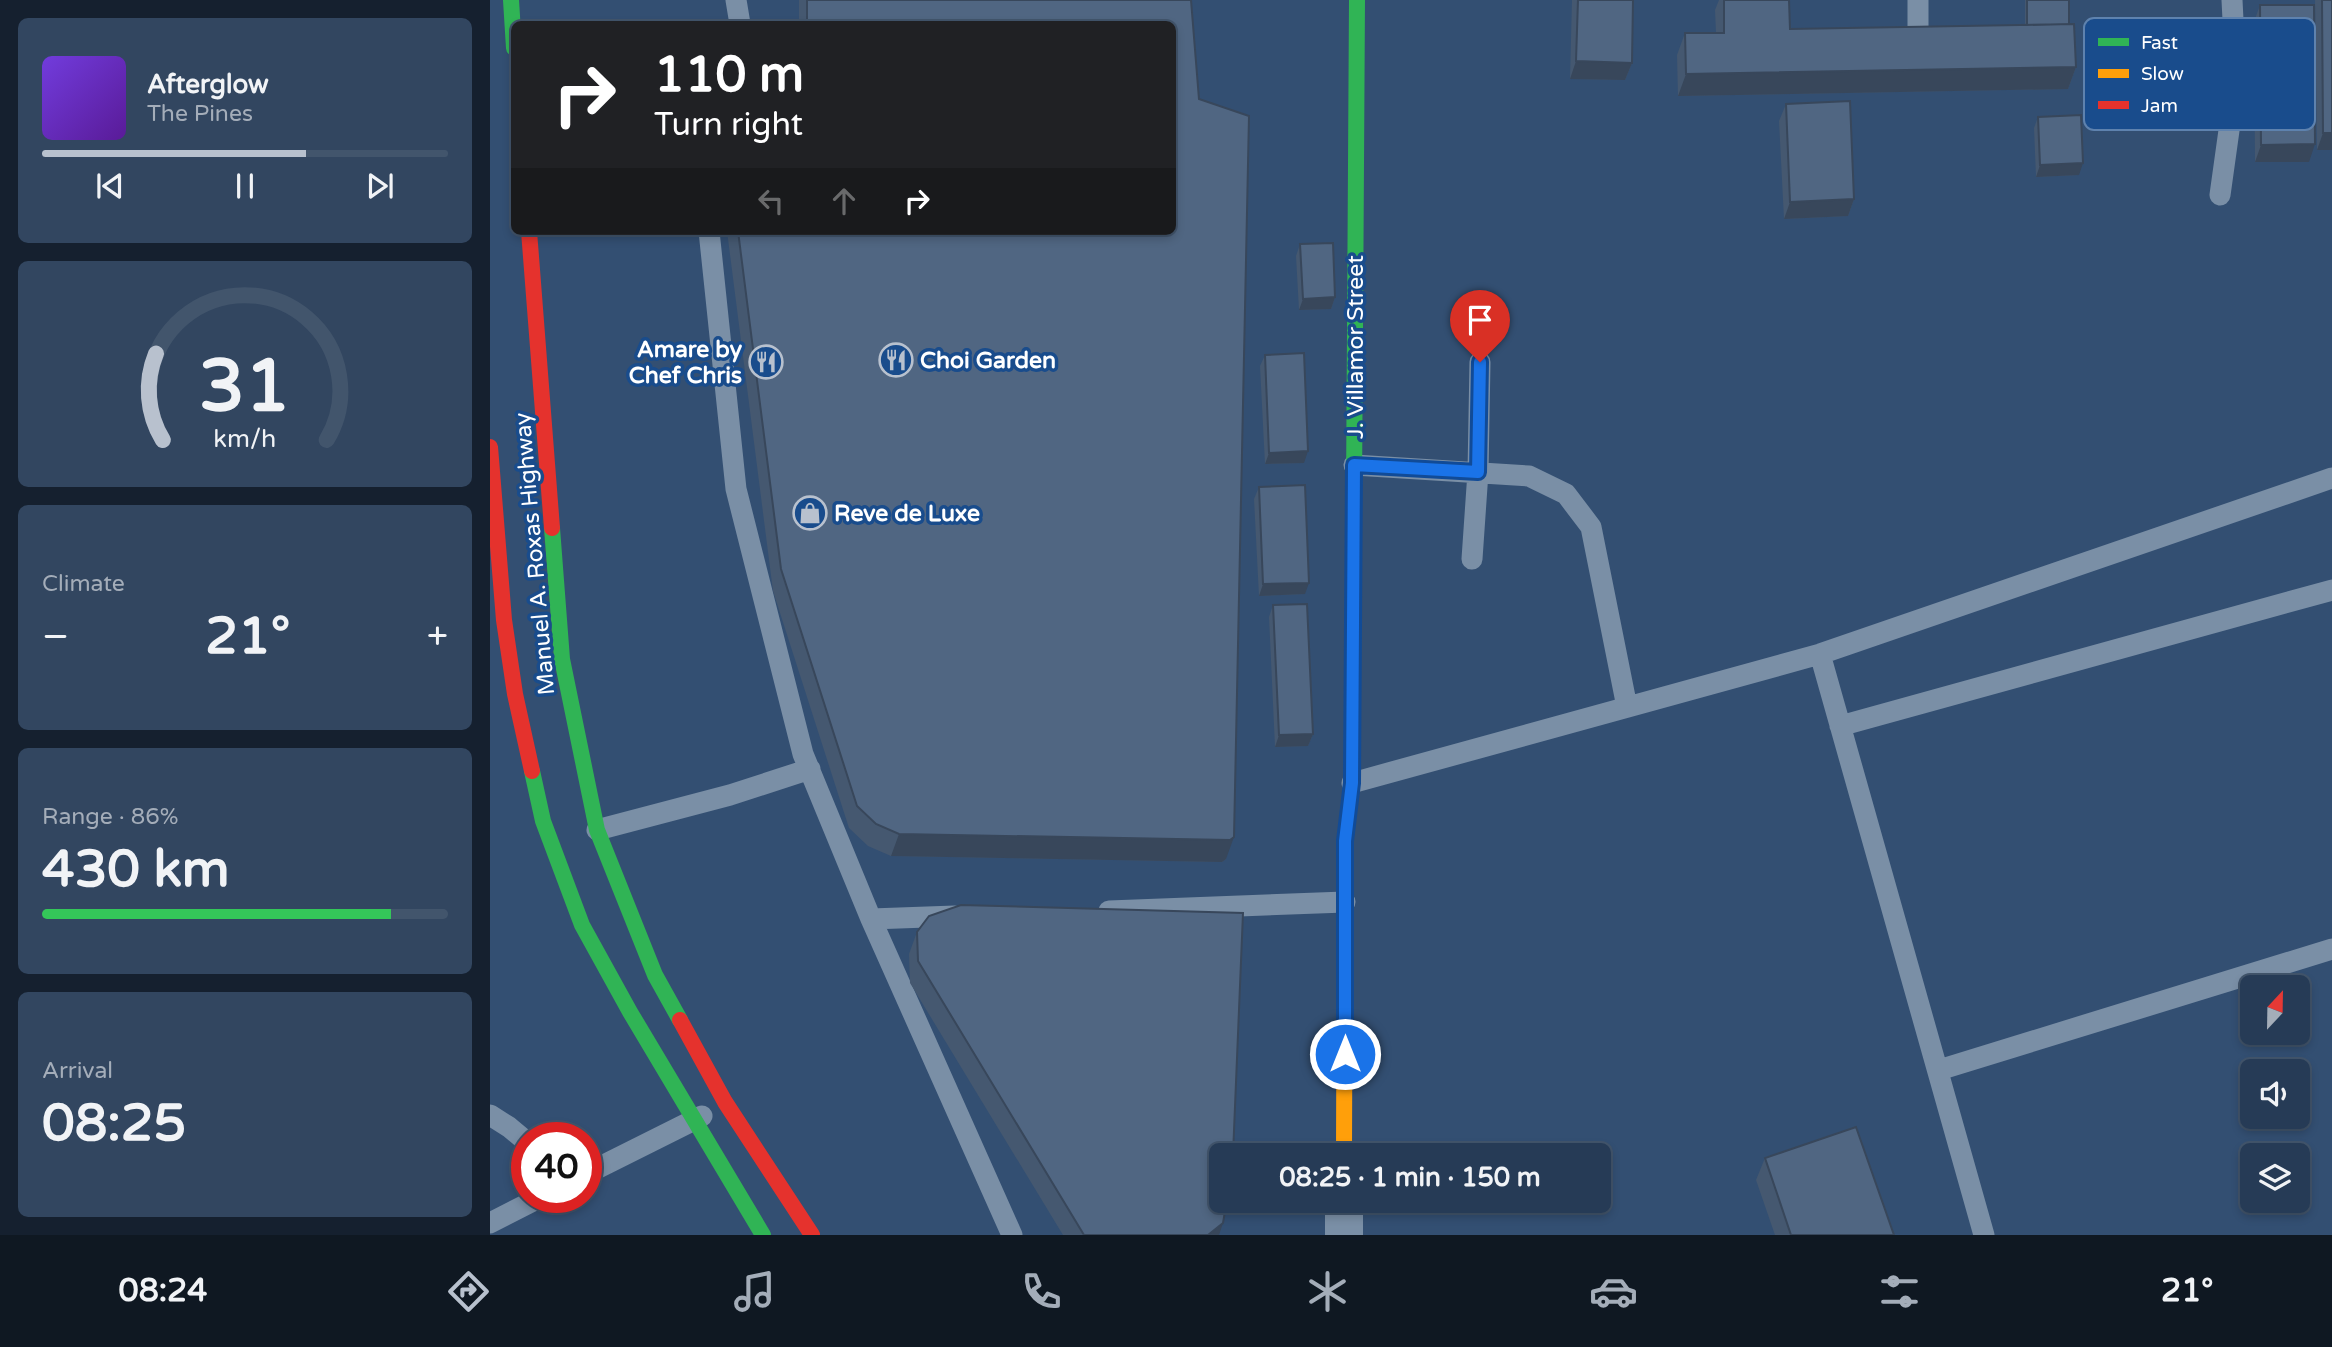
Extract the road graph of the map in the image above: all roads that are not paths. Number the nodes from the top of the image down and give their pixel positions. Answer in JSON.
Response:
{"nodes":[{"id":1,"x":511,"y":0,"type":"edge"},
{"id":2,"x":736,"y":0,"type":"edge"},
{"id":3,"x":1357,"y":0,"type":"edge"},
{"id":4,"x":1918,"y":0,"type":"edge"},
{"id":5,"x":2232,"y":0,"type":"edge"},
{"id":6,"x":2233,"y":18,"type":"edge"},
{"id":7,"x":512,"y":21,"type":"edge"},
{"id":8,"x":740,"y":21,"type":"edge"},
{"id":9,"x":1918,"y":30,"type":"edge"},
{"id":10,"x":2229,"y":130,"type":"edge"},
{"id":11,"x":2220,"y":195,"type":"dead end"},
{"id":12,"x":529,"y":235,"type":"edge"},
{"id":13,"x":709,"y":235,"type":"edge"},
{"id":14,"x":1480,"y":362,"type":"dead end"},
{"id":15,"x":490,"y":447,"type":"edge"},
{"id":16,"x":1354,"y":465,"type":"junction"},
{"id":17,"x":1478,"y":472,"type":"junction"},
{"id":18,"x":2332,"y":478,"type":"edge"},
{"id":19,"x":1472,"y":559,"type":"dead end"},
{"id":20,"x":2332,"y":590,"type":"edge"},
{"id":21,"x":504,"y":620,"type":"junction"},
{"id":22,"x":490,"y":651,"type":"edge"},
{"id":23,"x":1820,"y":653,"type":"junction"},
{"id":24,"x":1627,"y":707,"type":"junction"},
{"id":25,"x":1840,"y":726,"type":"junction"},
{"id":26,"x":810,"y":769,"type":"junction"},
{"id":27,"x":1352,"y":783,"type":"junction"},
{"id":28,"x":597,"y":830,"type":"junction"},
{"id":29,"x":1345,"y":902,"type":"junction"},
{"id":30,"x":1094,"y":911,"type":"edge"},
{"id":31,"x":969,"y":915,"type":"edge"},
{"id":32,"x":871,"y":919,"type":"junction"},
{"id":33,"x":2332,"y":949,"type":"edge"},
{"id":34,"x":1939,"y":1070,"type":"junction"},
{"id":35,"x":725,"y":1102,"type":"junction"},
{"id":36,"x":490,"y":1115,"type":"edge"},
{"id":37,"x":694,"y":1121,"type":"junction"},
{"id":38,"x":511,"y":1129,"type":"edge"},
{"id":39,"x":1344,"y":1143,"type":"edge"},
{"id":40,"x":602,"y":1166,"type":"edge"},
{"id":41,"x":511,"y":1210,"type":"edge"},
{"id":42,"x":1344,"y":1213,"type":"edge"},
{"id":43,"x":492,"y":1218,"type":"edge"},
{"id":44,"x":763,"y":1235,"type":"edge"},
{"id":45,"x":812,"y":1235,"type":"edge"},
{"id":46,"x":1012,"y":1235,"type":"edge"},
{"id":47,"x":1344,"y":1235,"type":"edge"},
{"id":48,"x":1984,"y":1235,"type":"edge"}],
"edges":[{"from":1,"to":7,"type":"main road"},
{"from":2,"to":8,"type":"lane"},
{"from":3,"to":16,"type":"main road","name":"J. Villamor Street"},
{"from":4,"to":9,"type":"lane"},
{"from":5,"to":6,"type":"lane"},
{"from":10,"to":11,"type":"lane"},
{"from":12,"to":28,"type":"main road","name":"Manuel A. Roxas Highway"},
{"from":13,"to":26,"type":"lane"},
{"from":14,"to":17,"type":"lane"},
{"from":15,"to":21,"type":"main road","name":"Manuel A. Roxas Highway"},
{"from":16,"to":17,"type":"lane"},
{"from":16,"to":27,"type":"main road","name":"J. Villamor Street"},
{"from":17,"to":19,"type":"lane"},
{"from":17,"to":24,"type":"lane"},
{"from":18,"to":23,"type":"lane"},
{"from":20,"to":25,"type":"lane"},
{"from":21,"to":22,"type":"lane"},
{"from":21,"to":37,"type":"main road","name":"Manuel A. Roxas Highway"},
{"from":23,"to":24,"type":"lane"},
{"from":23,"to":25,"type":"lane"},
{"from":24,"to":27,"type":"lane"},
{"from":25,"to":34,"type":"lane"},
{"from":26,"to":28,"type":"lane"},
{"from":26,"to":32,"type":"lane"},
{"from":27,"to":29,"type":"main road","name":"J. Villamor Street"},
{"from":28,"to":35,"type":"main road","name":"Manuel A. Roxas Highway"},
{"from":29,"to":30,"type":"lane"},
{"from":29,"to":39,"type":"main road","name":"J. Villamor Street"},
{"from":31,"to":32,"type":"lane"},
{"from":32,"to":46,"type":"lane"},
{"from":33,"to":34,"type":"lane"},
{"from":34,"to":48,"type":"lane"},
{"from":35,"to":37,"type":"lane"},
{"from":35,"to":45,"type":"main road","name":"Manuel A. Roxas Highway"},
{"from":36,"to":38,"type":"lane"},
{"from":37,"to":40,"type":"lane"},
{"from":37,"to":44,"type":"main road","name":"Manuel A. Roxas Highway"},
{"from":41,"to":43,"type":"lane"},
{"from":42,"to":47,"type":"street"}]}
